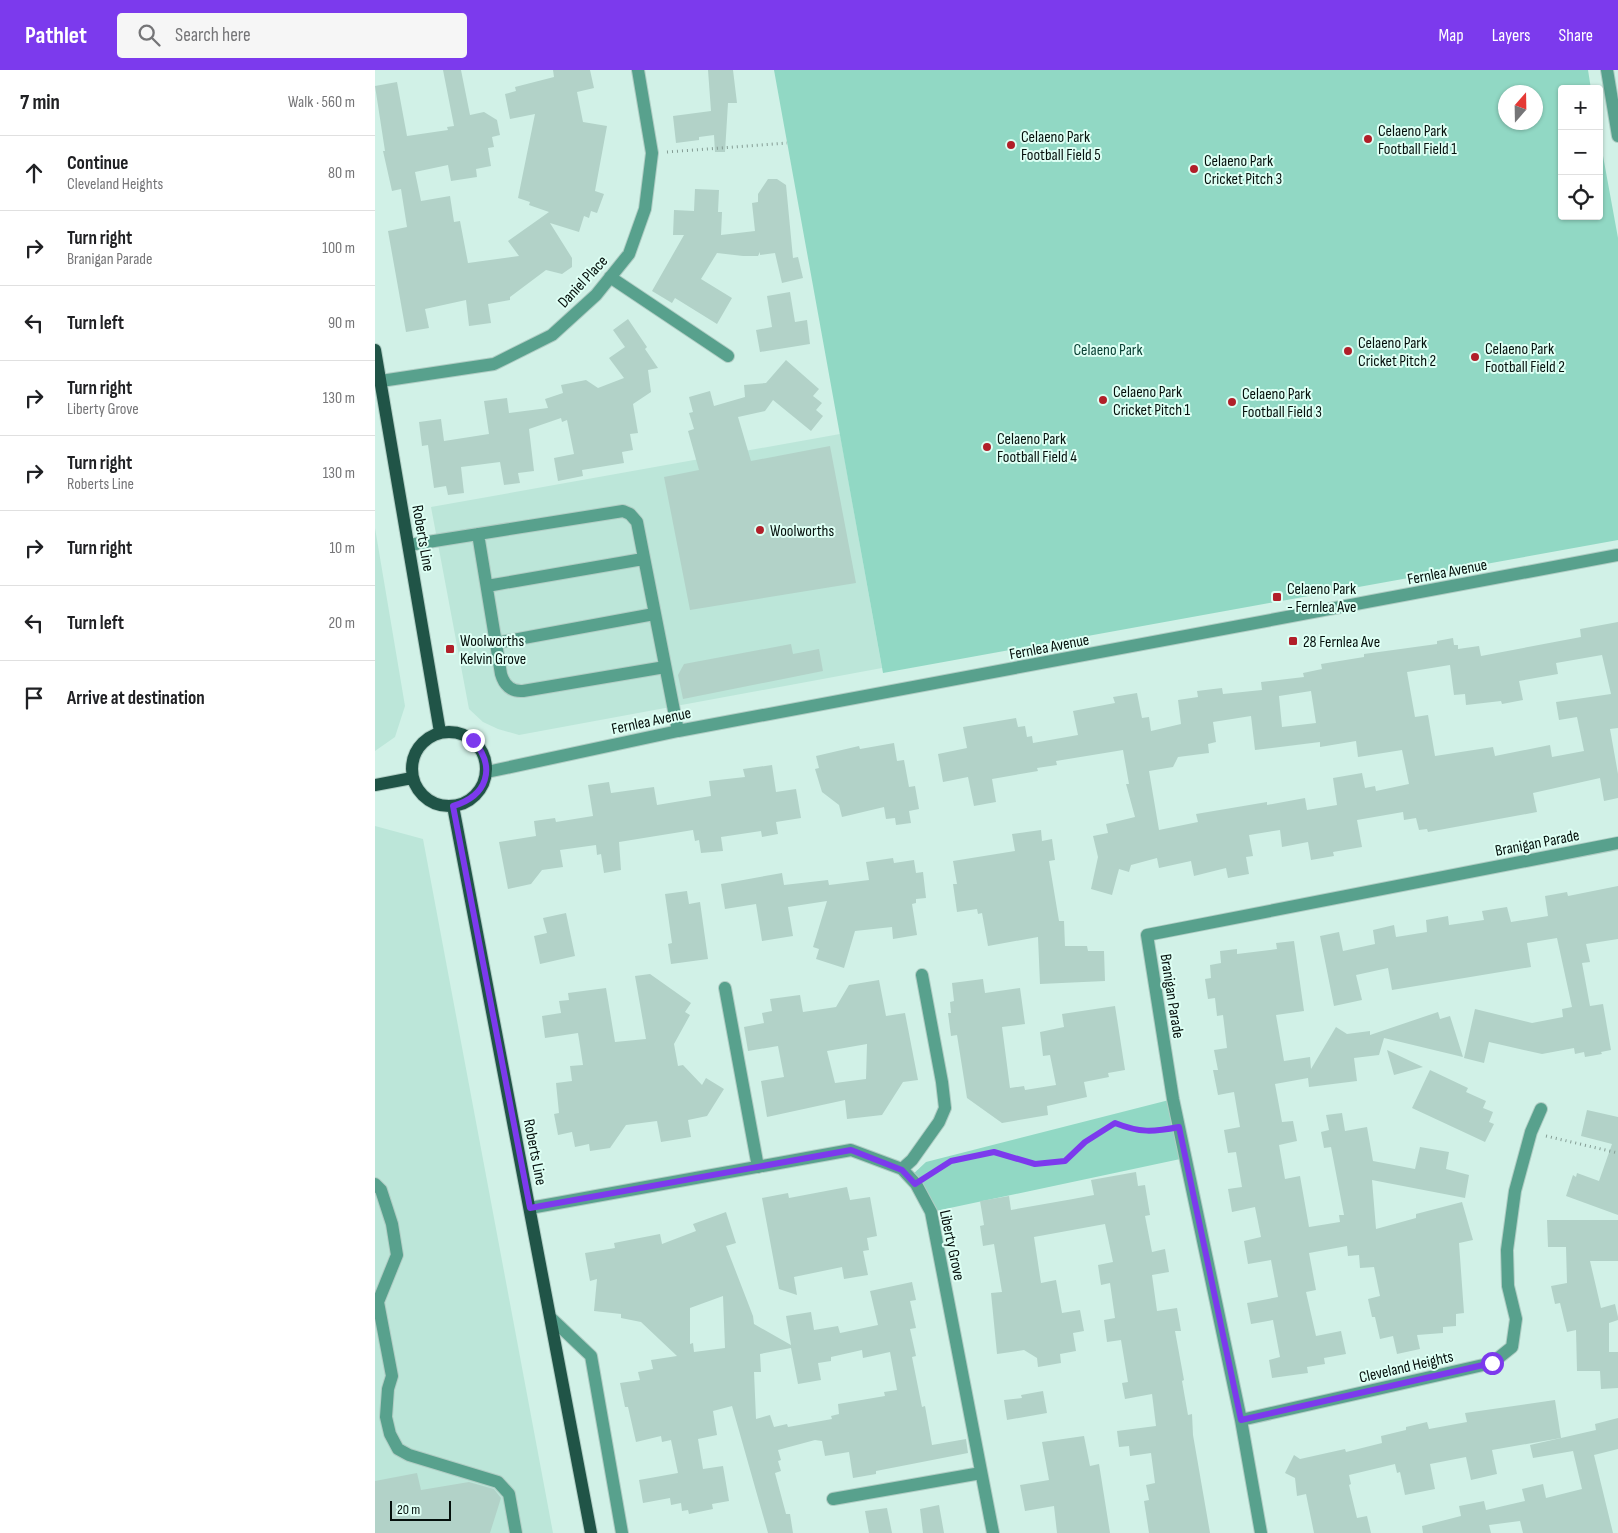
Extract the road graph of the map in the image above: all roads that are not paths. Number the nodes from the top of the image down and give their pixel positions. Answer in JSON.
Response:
{"nodes":[{"id":1,"x":638,"y":70,"type":"edge"},
{"id":2,"x":1607,"y":70,"type":"edge"},
{"id":3,"x":1618,"y":136,"type":"edge"},
{"id":4,"x":610,"y":277,"type":"junction"},
{"id":5,"x":375,"y":350,"type":"edge"},
{"id":6,"x":728,"y":356,"type":"dead end"},
{"id":7,"x":381,"y":381,"type":"junction"},
{"id":8,"x":478,"y":534,"type":"junction"},
{"id":9,"x":409,"y":545,"type":"junction"},
{"id":10,"x":1618,"y":555,"type":"edge"},
{"id":11,"x":643,"y":559,"type":"junction"},
{"id":12,"x":487,"y":586,"type":"junction"},
{"id":13,"x":654,"y":614,"type":"junction"},
{"id":14,"x":496,"y":643,"type":"junction"},
{"id":15,"x":665,"y":667,"type":"junction"},
{"id":16,"x":678,"y":731,"type":"junction"},
{"id":17,"x":440,"y":732,"type":"junction"},
{"id":18,"x":487,"y":772,"type":"junction"},
{"id":19,"x":413,"y":778,"type":"junction"},
{"id":20,"x":375,"y":785,"type":"edge"},
{"id":21,"x":453,"y":806,"type":"junction"},
{"id":22,"x":1618,"y":843,"type":"edge"},
{"id":23,"x":922,"y":975,"type":"dead end"},
{"id":24,"x":725,"y":988,"type":"dead end"},
{"id":25,"x":1541,"y":1108,"type":"dead end"},
{"id":26,"x":758,"y":1167,"type":"junction"},
{"id":27,"x":902,"y":1170,"type":"junction"},
{"id":28,"x":375,"y":1184,"type":"edge"},
{"id":29,"x":530,"y":1208,"type":"junction"},
{"id":30,"x":551,"y":1319,"type":"junction"},
{"id":31,"x":1241,"y":1420,"type":"junction"},
{"id":32,"x":981,"y":1473,"type":"junction"},
{"id":33,"x":833,"y":1499,"type":"dead end"},
{"id":34,"x":516,"y":1533,"type":"edge"},
{"id":35,"x":591,"y":1533,"type":"edge"},
{"id":36,"x":622,"y":1533,"type":"edge"},
{"id":37,"x":993,"y":1533,"type":"edge"},
{"id":38,"x":1261,"y":1533,"type":"edge"}],
"edges":[{"from":1,"to":4,"type":"street","name":"Daniel Place"},
{"from":2,"to":3,"type":"street"},
{"from":4,"to":6,"type":"street"},
{"from":4,"to":7,"type":"street","name":"Daniel Place"},
{"from":5,"to":7,"type":"main road","name":"Roberts Line"},
{"from":7,"to":9,"type":"main road","name":"Roberts Line"},
{"from":8,"to":9,"type":"street"},
{"from":8,"to":11,"type":"street"},
{"from":8,"to":12,"type":"street"},
{"from":9,"to":17,"type":"main road","name":"Roberts Line"},
{"from":10,"to":16,"type":"street","name":"Fernlea Avenue"},
{"from":11,"to":12,"type":"street"},
{"from":11,"to":13,"type":"street"},
{"from":12,"to":14,"type":"street"},
{"from":13,"to":14,"type":"street"},
{"from":13,"to":15,"type":"street"},
{"from":14,"to":15,"type":"street"},
{"from":15,"to":16,"type":"street"},
{"from":16,"to":18,"type":"street","name":"Fernlea Avenue"},
{"from":17,"to":18,"type":"main road"},
{"from":17,"to":19,"type":"main road"},
{"from":18,"to":21,"type":"main road"},
{"from":19,"to":20,"type":"main road"},
{"from":19,"to":21,"type":"main road"},
{"from":21,"to":29,"type":"main road","name":"Roberts Line"},
{"from":22,"to":31,"type":"street","name":"Branigan Parade"},
{"from":23,"to":27,"type":"street"},
{"from":24,"to":26,"type":"street"},
{"from":25,"to":31,"type":"street","name":"Cleveland Heights"},
{"from":26,"to":27,"type":"street","name":"Liberty Grove"},
{"from":26,"to":29,"type":"street","name":"Liberty Grove"},
{"from":27,"to":32,"type":"street","name":"Liberty Grove"},
{"from":28,"to":34,"type":"street"},
{"from":29,"to":30,"type":"main road","name":"Roberts Line"},
{"from":30,"to":35,"type":"main road","name":"Roberts Line"},
{"from":30,"to":36,"type":"street"},
{"from":31,"to":38,"type":"street","name":"Branigan Parade"},
{"from":32,"to":33,"type":"street"},
{"from":32,"to":37,"type":"street","name":"Liberty Grove"}]}
